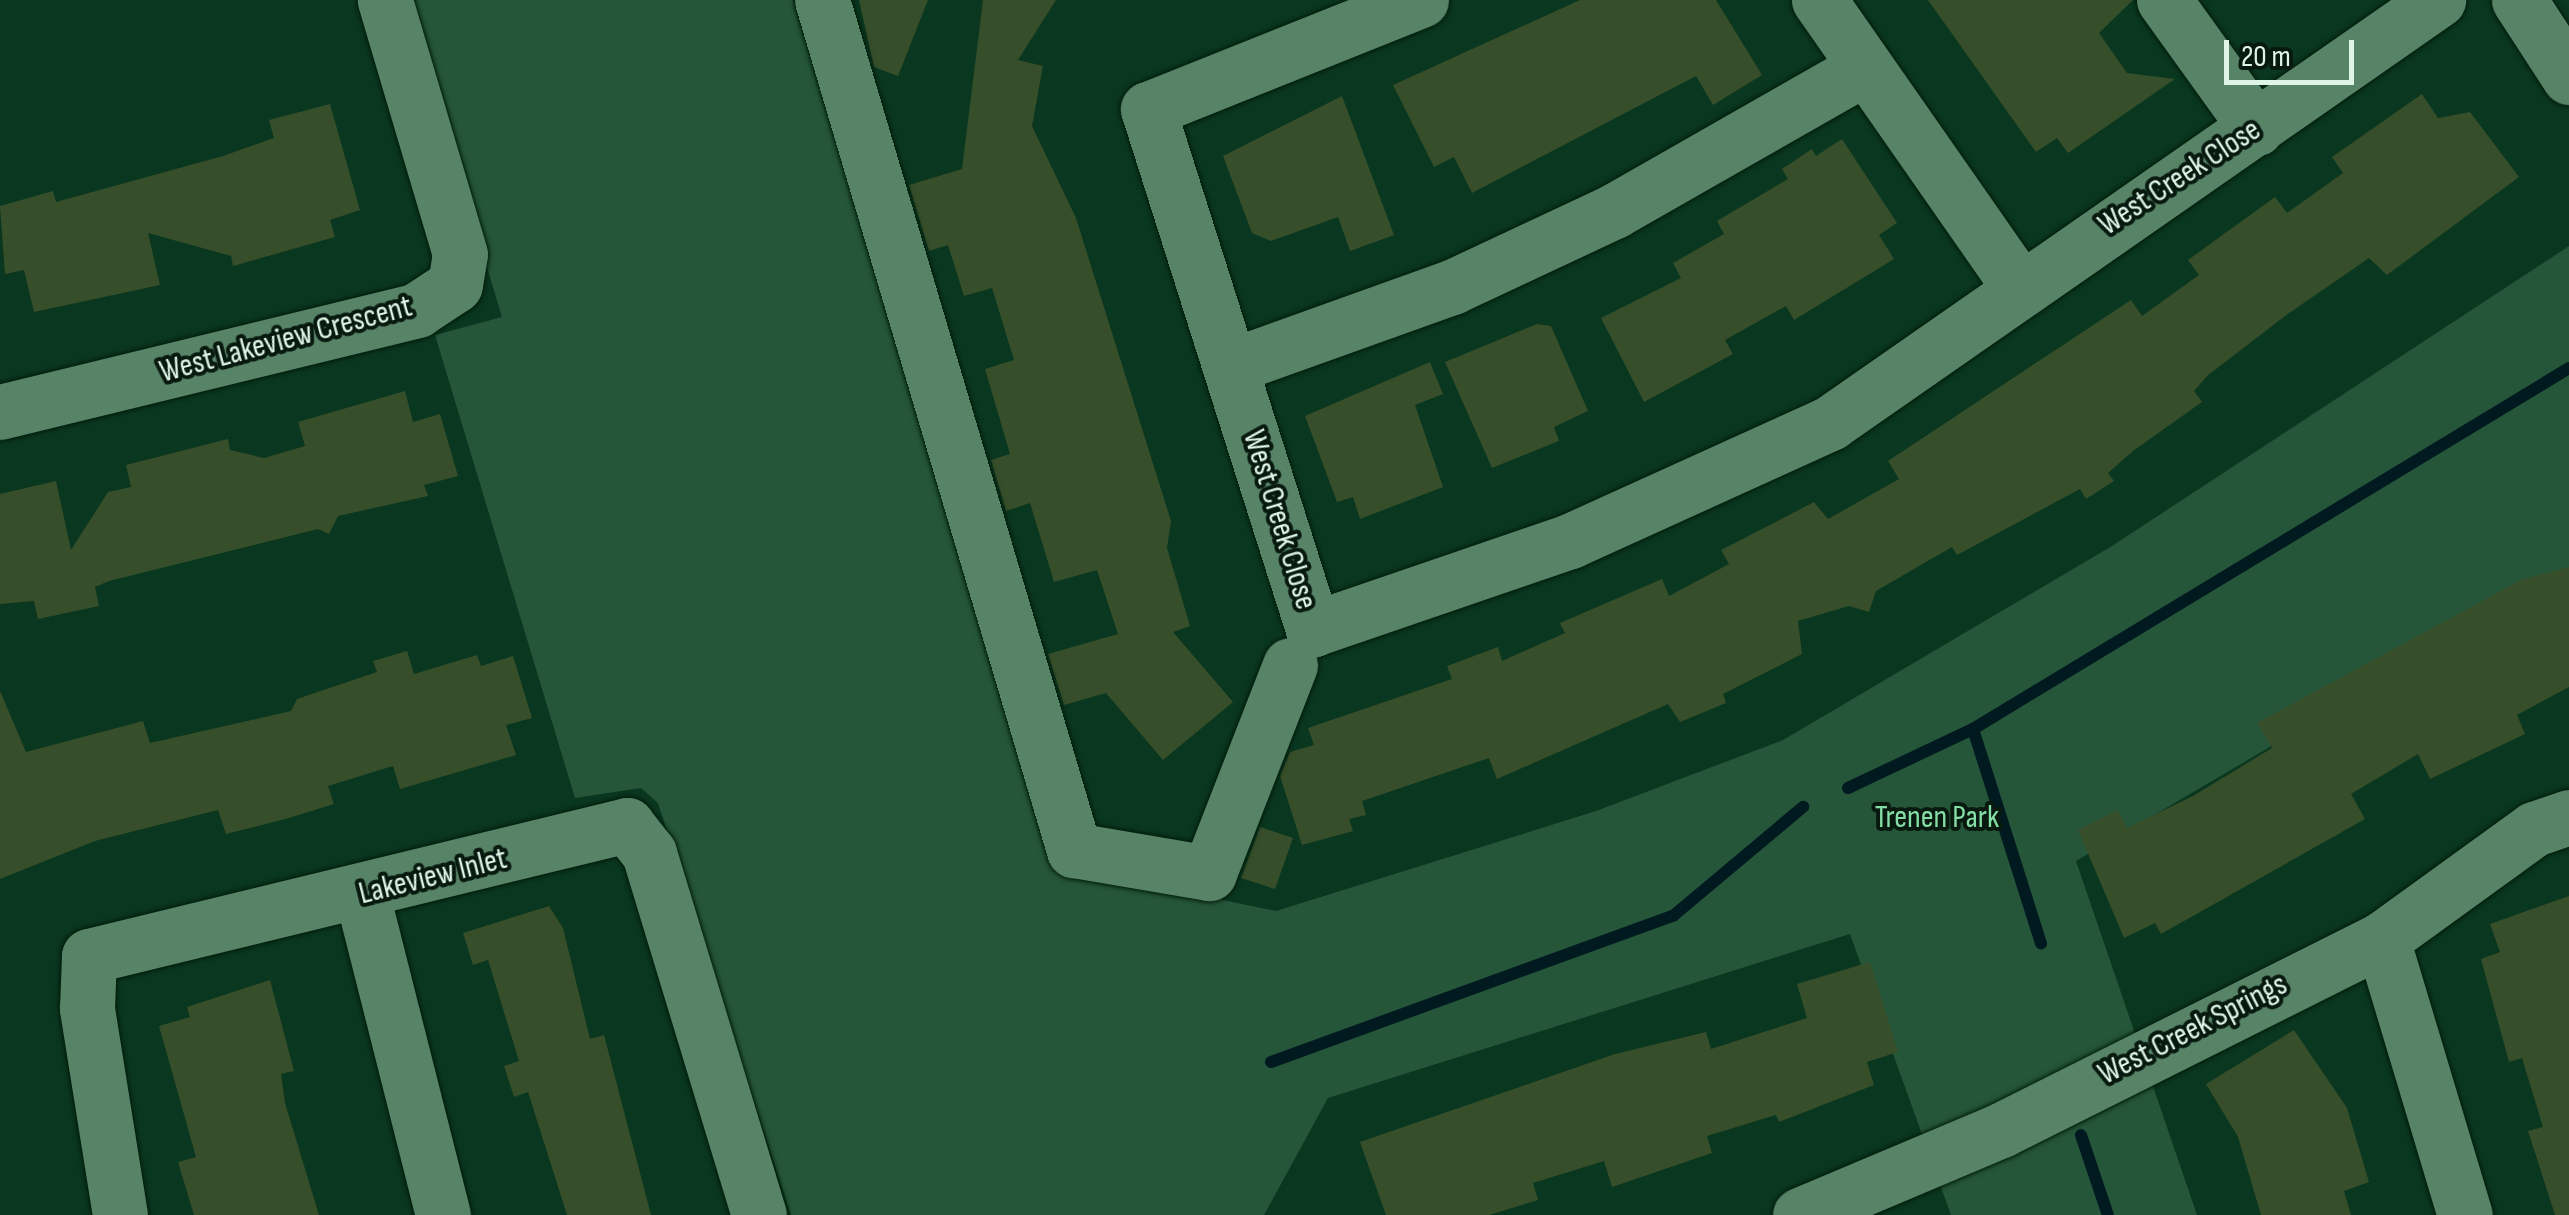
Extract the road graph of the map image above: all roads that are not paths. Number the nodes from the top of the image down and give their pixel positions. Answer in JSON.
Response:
{"nodes":[{"id":1,"x":385,"y":0,"type":"edge"},
{"id":2,"x":822,"y":0,"type":"edge"},
{"id":3,"x":1420,"y":0,"type":"edge"},
{"id":4,"x":1819,"y":0,"type":"edge"},
{"id":5,"x":2164,"y":0,"type":"edge"},
{"id":6,"x":2438,"y":0,"type":"edge"},
{"id":7,"x":2519,"y":0,"type":"edge"},
{"id":8,"x":1865,"y":68,"type":"junction"},
{"id":9,"x":2569,"y":77,"type":"edge"},
{"id":10,"x":2256,"y":128,"type":"junction"},
{"id":11,"x":2018,"y":285,"type":"junction"},
{"id":12,"x":1230,"y":366,"type":"junction"},
{"id":13,"x":0,"y":412,"type":"edge"},
{"id":14,"x":1290,"y":666,"type":"dead end"},
{"id":15,"x":2569,"y":817,"type":"edge"},
{"id":16,"x":362,"y":895,"type":"junction"},
{"id":17,"x":2382,"y":939,"type":"junction"},
{"id":18,"x":120,"y":1215,"type":"edge"},
{"id":19,"x":443,"y":1215,"type":"edge"},
{"id":20,"x":758,"y":1215,"type":"edge"},
{"id":21,"x":1800,"y":1215,"type":"edge"},
{"id":22,"x":2465,"y":1215,"type":"edge"}],
"edges":[{"from":1,"to":13,"type":"street","name":"West Lakeview Crescent"},
{"from":2,"to":14,"type":"street"},
{"from":3,"to":12,"type":"street","name":"West Creek Close"},
{"from":4,"to":8,"type":"street"},
{"from":5,"to":10,"type":"street"},
{"from":6,"to":10,"type":"street","name":"West Creek Close"},
{"from":7,"to":9,"type":"street"},
{"from":8,"to":11,"type":"street"},
{"from":8,"to":12,"type":"street"},
{"from":10,"to":11,"type":"street","name":"West Creek Close"},
{"from":11,"to":12,"type":"street","name":"West Creek Close"},
{"from":15,"to":17,"type":"street","name":"West Creek Springs"},
{"from":16,"to":18,"type":"street","name":"Lakeview Inlet"},
{"from":16,"to":19,"type":"street"},
{"from":16,"to":20,"type":"street","name":"Lakeview Inlet"},
{"from":17,"to":21,"type":"street","name":"West Creek Springs"},
{"from":17,"to":22,"type":"street"}]}
